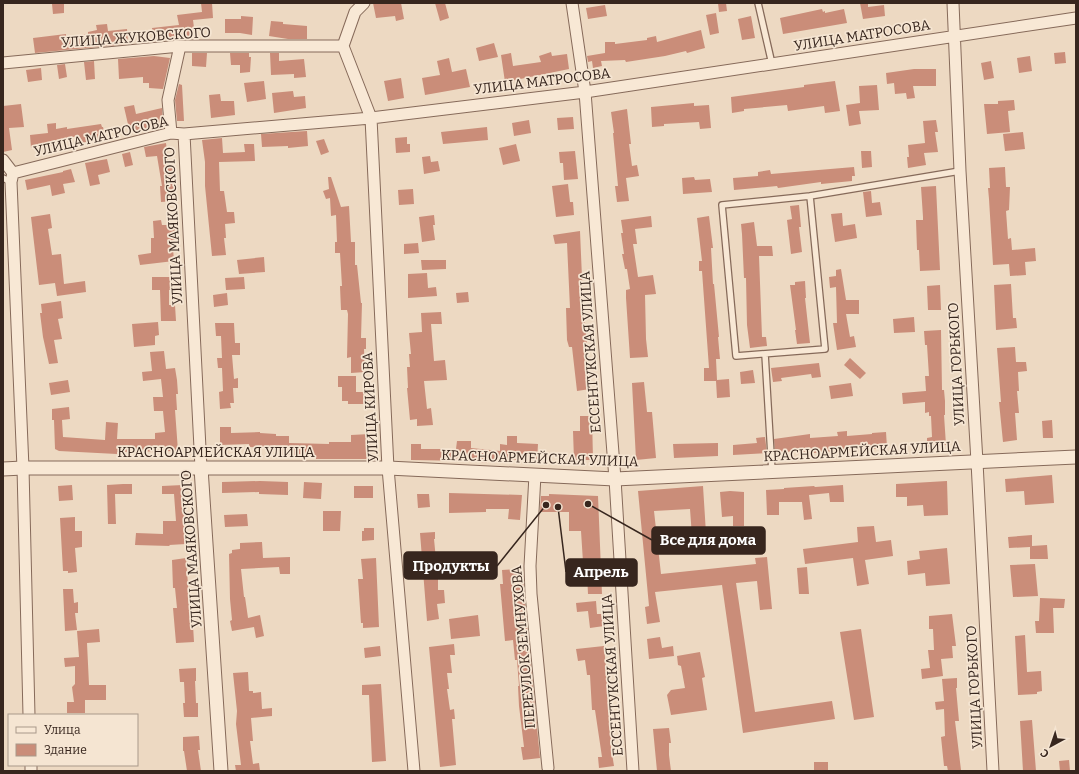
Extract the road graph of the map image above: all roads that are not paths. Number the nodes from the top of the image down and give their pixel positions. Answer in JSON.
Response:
{"nodes":[{"id":1,"x":364,"y":3,"type":"edge"},
{"id":2,"x":572,"y":3,"type":"edge"},
{"id":3,"x":758,"y":3,"type":"edge"},
{"id":4,"x":953,"y":3,"type":"edge"},
{"id":5,"x":1076,"y":18,"type":"edge"},
{"id":6,"x":955,"y":36,"type":"junction"},
{"id":7,"x":180,"y":46,"type":"junction"},
{"id":8,"x":344,"y":46,"type":"junction"},
{"id":9,"x":3,"y":63,"type":"edge"},
{"id":10,"x":772,"y":64,"type":"junction"},
{"id":11,"x":585,"y":92,"type":"junction"},
{"id":12,"x":371,"y":118,"type":"junction"},
{"id":13,"x":171,"y":133,"type":"junction"},
{"id":14,"x":184,"y":134,"type":"junction"},
{"id":15,"x":3,"y":160,"type":"edge"},
{"id":16,"x":960,"y":171,"type":"junction"},
{"id":17,"x":9,"y":178,"type":"edge"},
{"id":18,"x":810,"y":196,"type":"junction"},
{"id":19,"x":765,"y":354,"type":"junction"},
{"id":20,"x":1076,"y":457,"type":"edge"},
{"id":21,"x":977,"y":462,"type":"junction"},
{"id":22,"x":23,"y":468,"type":"junction"},
{"id":23,"x":202,"y":468,"type":"junction"},
{"id":24,"x":388,"y":468,"type":"junction"},
{"id":25,"x":3,"y":469,"type":"edge"},
{"id":26,"x":772,"y":472,"type":"junction"},
{"id":27,"x":535,"y":475,"type":"junction"},
{"id":28,"x":615,"y":479,"type":"junction"},
{"id":29,"x":29,"y":714,"type":"edge"},
{"id":30,"x":548,"y":768,"type":"dead end"},
{"id":31,"x":221,"y":771,"type":"edge"},
{"id":32,"x":414,"y":771,"type":"edge"},
{"id":33,"x":633,"y":771,"type":"edge"},
{"id":34,"x":993,"y":771,"type":"edge"}],
"edges":[{"from":1,"to":8,"type":"street"},
{"from":2,"to":11,"type":"street","name":"ЕССЕНТУКСКАЯ УЛИЦА"},
{"from":3,"to":10,"type":"lane"},
{"from":4,"to":6,"type":"street","name":"УЛИЦА ГОРЬКОГО"},
{"from":5,"to":6,"type":"street","name":"УЛИЦА МАТРОСОВА"},
{"from":6,"to":10,"type":"street","name":"УЛИЦА МАТРОСОВА"},
{"from":6,"to":16,"type":"street","name":"УЛИЦА ГОРЬКОГО"},
{"from":7,"to":8,"type":"street","name":"УЛИЦА ЖУКОВСКОГО"},
{"from":7,"to":9,"type":"street","name":"УЛИЦА ЖУКОВСКОГО"},
{"from":7,"to":13,"type":"street","name":"УЛИЦА МАЯКОВСКОГО"},
{"from":8,"to":12,"type":"street","name":"УЛИЦА КИРОВА"},
{"from":10,"to":11,"type":"street","name":"УЛИЦА МАТРОСОВА"},
{"from":11,"to":12,"type":"street","name":"УЛИЦА МАТРОСОВА"},
{"from":11,"to":28,"type":"street","name":"ЕССЕНТУКСКАЯ УЛИЦА"},
{"from":12,"to":14,"type":"street","name":"УЛИЦА МАТРОСОВА"},
{"from":12,"to":24,"type":"street","name":"УЛИЦА КИРОВА"},
{"from":13,"to":14,"type":"street","name":"УЛИЦА МАТРОСОВА"},
{"from":13,"to":17,"type":"street","name":"УЛИЦА МАТРОСОВА"},
{"from":14,"to":23,"type":"street","name":"УЛИЦА МАЯКОВСКОГО"},
{"from":15,"to":17,"type":"street"},
{"from":16,"to":18,"type":"lane"},
{"from":16,"to":21,"type":"street","name":"УЛИЦА ГОРЬКОГО"},
{"from":17,"to":22,"type":"street"},
{"from":18,"to":19,"type":"lane"},
{"from":18,"to":19,"type":"lane"},
{"from":19,"to":26,"type":"lane"},
{"from":20,"to":21,"type":"street","name":"КРАСНОАРМЕЙСКАЯ УЛИЦА"},
{"from":21,"to":26,"type":"street","name":"КРАСНОАРМЕЙСКАЯ УЛИЦА"},
{"from":21,"to":34,"type":"street","name":"УЛИЦА ГОРЬКОГО"},
{"from":22,"to":23,"type":"street","name":"КРАСНОАРМЕЙСКАЯ УЛИЦА"},
{"from":22,"to":25,"type":"street","name":"КРАСНОАРМЕЙСКАЯ УЛИЦА"},
{"from":22,"to":29,"type":"street"},
{"from":23,"to":24,"type":"street","name":"КРАСНОАРМЕЙСКАЯ УЛИЦА"},
{"from":23,"to":31,"type":"street","name":"УЛИЦА МАЯКОВСКОГО"},
{"from":24,"to":27,"type":"street","name":"КРАСНОАРМЕЙСКАЯ УЛИЦА"},
{"from":24,"to":32,"type":"street","name":"УЛИЦА КИРОВА"},
{"from":26,"to":28,"type":"street","name":"КРАСНОАРМЕЙСКАЯ УЛИЦА"},
{"from":27,"to":28,"type":"street","name":"КРАСНОАРМЕЙСКАЯ УЛИЦА"},
{"from":27,"to":30,"type":"street","name":"ПЕРЕУЛОК ЗЕМНУХОВА"},
{"from":28,"to":33,"type":"street","name":"ЕССЕНТУКСКАЯ УЛИЦА"}]}
